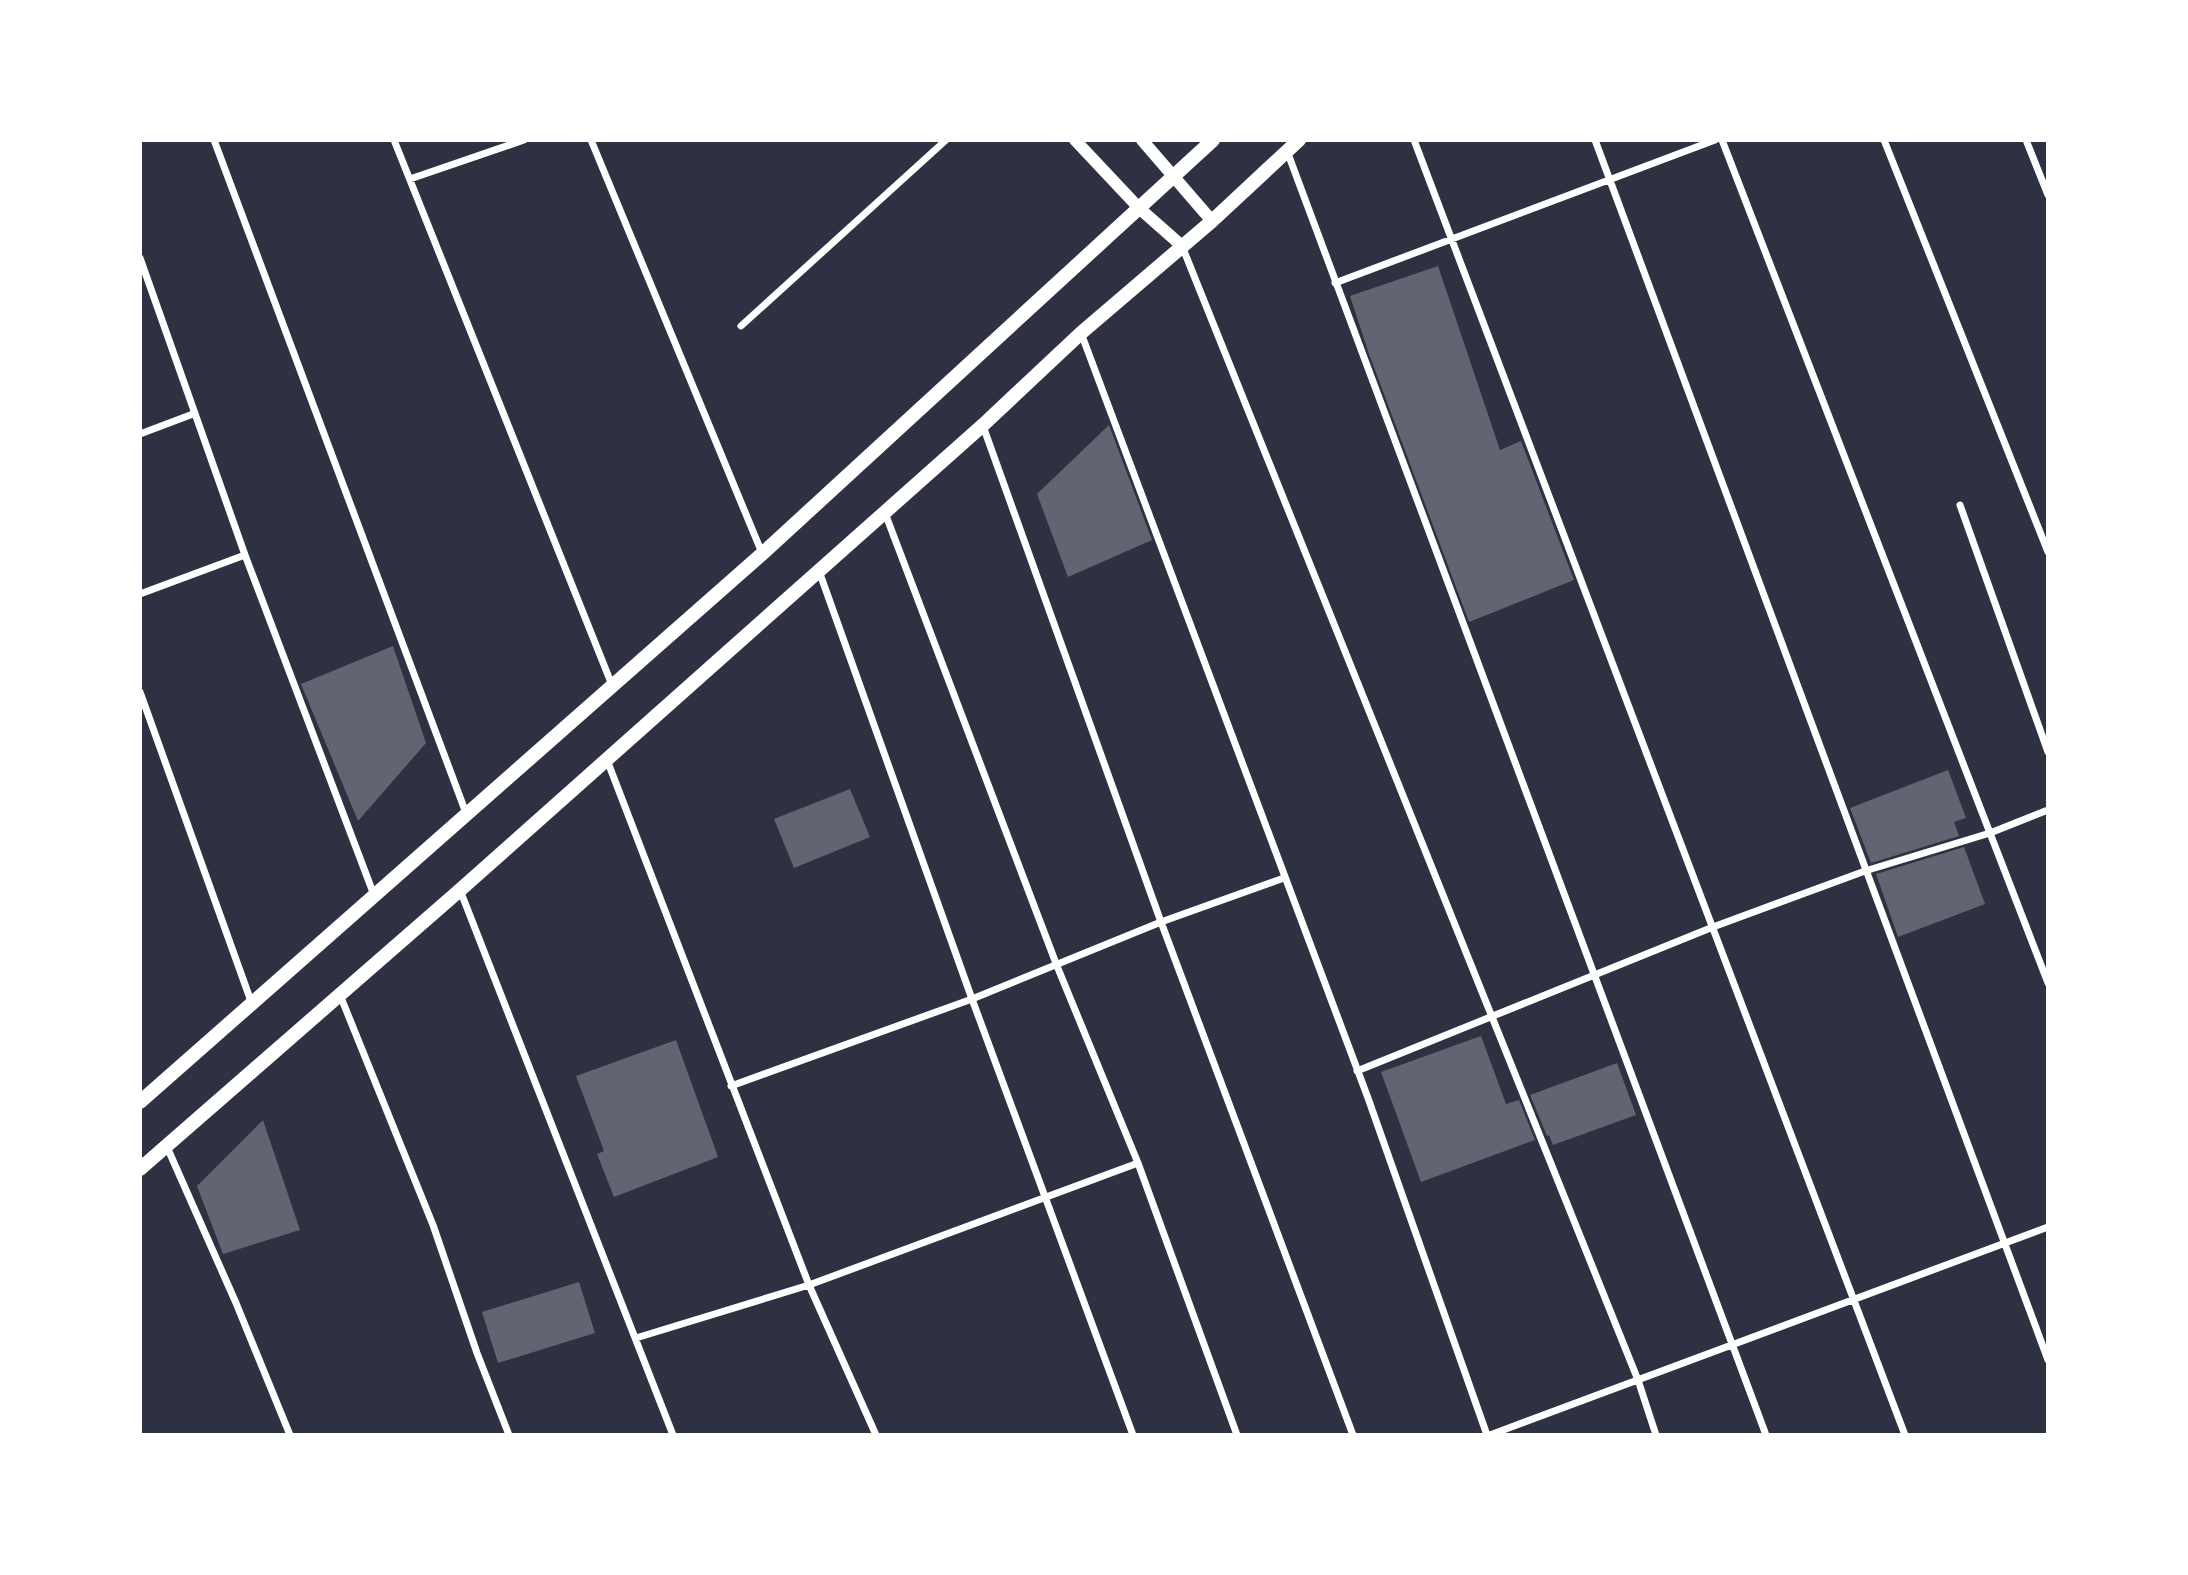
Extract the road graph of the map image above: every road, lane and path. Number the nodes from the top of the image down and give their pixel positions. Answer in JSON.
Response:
{"nodes":[{"id":1,"x":214,"y":140,"type":"edge"},
{"id":2,"x":394,"y":140,"type":"edge"},
{"id":3,"x":524,"y":140,"type":"edge"},
{"id":4,"x":591,"y":140,"type":"edge"},
{"id":5,"x":946,"y":140,"type":"edge"},
{"id":6,"x":1075,"y":140,"type":"edge"},
{"id":7,"x":1142,"y":140,"type":"edge"},
{"id":8,"x":1213,"y":140,"type":"edge"},
{"id":9,"x":1299,"y":140,"type":"edge"},
{"id":10,"x":1414,"y":140,"type":"edge"},
{"id":11,"x":1595,"y":140,"type":"edge"},
{"id":12,"x":1715,"y":140,"type":"edge"},
{"id":13,"x":1722,"y":140,"type":"edge"},
{"id":14,"x":1884,"y":140,"type":"edge"},
{"id":15,"x":2026,"y":140,"type":"edge"},
{"id":16,"x":1287,"y":151,"type":"junction"},
{"id":17,"x":1174,"y":176,"type":"junction"},
{"id":18,"x":410,"y":179,"type":"junction"},
{"id":19,"x":1610,"y":180,"type":"junction"},
{"id":20,"x":2048,"y":195,"type":"edge"},
{"id":21,"x":1139,"y":208,"type":"junction"},
{"id":22,"x":1212,"y":221,"type":"junction"},
{"id":23,"x":1452,"y":240,"type":"junction"},
{"id":24,"x":1182,"y":246,"type":"junction"},
{"id":25,"x":140,"y":258,"type":"edge"},
{"id":26,"x":148,"y":278,"type":"junction"},
{"id":27,"x":140,"y":281,"type":"edge"},
{"id":28,"x":1335,"y":283,"type":"junction"},
{"id":29,"x":741,"y":326,"type":"dead end"},
{"id":30,"x":1081,"y":333,"type":"junction"},
{"id":31,"x":193,"y":414,"type":"junction"},
{"id":32,"x":983,"y":425,"type":"junction"},
{"id":33,"x":140,"y":434,"type":"edge"},
{"id":34,"x":1960,"y":505,"type":"dead end"},
{"id":35,"x":885,"y":513,"type":"junction"},
{"id":36,"x":2048,"y":552,"type":"edge"},
{"id":37,"x":762,"y":554,"type":"junction"},
{"id":38,"x":245,"y":555,"type":"junction"},
{"id":39,"x":819,"y":571,"type":"junction"},
{"id":40,"x":140,"y":594,"type":"edge"},
{"id":41,"x":612,"y":685,"type":"junction"},
{"id":42,"x":140,"y":692,"type":"edge"},
{"id":43,"x":2048,"y":752,"type":"edge"},
{"id":44,"x":607,"y":760,"type":"junction"},
{"id":45,"x":2048,"y":810,"type":"edge"},
{"id":46,"x":467,"y":814,"type":"junction"},
{"id":47,"x":1990,"y":834,"type":"junction"},
{"id":48,"x":1865,"y":871,"type":"junction"},
{"id":49,"x":1284,"y":878,"type":"junction"},
{"id":50,"x":460,"y":890,"type":"junction"},
{"id":51,"x":374,"y":895,"type":"junction"},
{"id":52,"x":1161,"y":922,"type":"junction"},
{"id":53,"x":1713,"y":927,"type":"junction"},
{"id":54,"x":1057,"y":966,"type":"junction"},
{"id":55,"x":1594,"y":974,"type":"junction"},
{"id":56,"x":2048,"y":983,"type":"edge"},
{"id":57,"x":340,"y":995,"type":"junction"},
{"id":58,"x":972,"y":999,"type":"junction"},
{"id":59,"x":251,"y":1004,"type":"junction"},
{"id":60,"x":1492,"y":1017,"type":"junction"},
{"id":61,"x":1357,"y":1070,"type":"junction"},
{"id":62,"x":731,"y":1086,"type":"junction"},
{"id":63,"x":140,"y":1102,"type":"edge"},
{"id":64,"x":167,"y":1146,"type":"junction"},
{"id":65,"x":1138,"y":1163,"type":"junction"},
{"id":66,"x":140,"y":1169,"type":"edge"},
{"id":67,"x":1045,"y":1198,"type":"junction"},
{"id":68,"x":2048,"y":1227,"type":"edge"},
{"id":69,"x":2003,"y":1243,"type":"junction"},
{"id":70,"x":809,"y":1285,"type":"junction"},
{"id":71,"x":1856,"y":1300,"type":"junction"},
{"id":72,"x":636,"y":1338,"type":"junction"},
{"id":73,"x":1733,"y":1345,"type":"junction"},
{"id":74,"x":2048,"y":1360,"type":"edge"},
{"id":75,"x":1638,"y":1380,"type":"junction"},
{"id":76,"x":290,"y":1435,"type":"edge"},
{"id":77,"x":509,"y":1435,"type":"edge"},
{"id":78,"x":673,"y":1435,"type":"edge"},
{"id":79,"x":876,"y":1435,"type":"edge"},
{"id":80,"x":1133,"y":1435,"type":"edge"},
{"id":81,"x":1237,"y":1435,"type":"edge"},
{"id":82,"x":1353,"y":1435,"type":"edge"},
{"id":83,"x":1488,"y":1435,"type":"edge"},
{"id":84,"x":1657,"y":1435,"type":"edge"},
{"id":85,"x":1766,"y":1435,"type":"edge"},
{"id":86,"x":1906,"y":1435,"type":"edge"}],
"edges":[{"from":1,"to":46,"type":"street"},
{"from":2,"to":18,"type":"street"},
{"from":3,"to":18,"type":"street"},
{"from":4,"to":37,"type":"street"},
{"from":5,"to":29,"type":"street"},
{"from":6,"to":21,"type":"street"},
{"from":7,"to":17,"type":"street"},
{"from":8,"to":17,"type":"main road"},
{"from":9,"to":16,"type":"main road"},
{"from":10,"to":23,"type":"street"},
{"from":11,"to":19,"type":"street"},
{"from":12,"to":19,"type":"street"},
{"from":13,"to":47,"type":"street"},
{"from":14,"to":36,"type":"street"},
{"from":15,"to":20,"type":"street"},
{"from":16,"to":22,"type":"main road"},
{"from":16,"to":28,"type":"street"},
{"from":17,"to":21,"type":"main road"},
{"from":17,"to":22,"type":"street"},
{"from":18,"to":41,"type":"street"},
{"from":19,"to":23,"type":"street"},
{"from":19,"to":48,"type":"street"},
{"from":21,"to":24,"type":"street"},
{"from":21,"to":37,"type":"main road"},
{"from":22,"to":24,"type":"main road"},
{"from":23,"to":28,"type":"street"},
{"from":23,"to":53,"type":"street"},
{"from":24,"to":30,"type":"main road"},
{"from":24,"to":60,"type":"street"},
{"from":25,"to":26,"type":"street"},
{"from":26,"to":27,"type":"street"},
{"from":26,"to":31,"type":"street"},
{"from":28,"to":55,"type":"street"},
{"from":30,"to":32,"type":"main road"},
{"from":30,"to":49,"type":"street"},
{"from":31,"to":33,"type":"street"},
{"from":31,"to":38,"type":"street"},
{"from":32,"to":35,"type":"main road"},
{"from":32,"to":52,"type":"street"},
{"from":34,"to":43,"type":"street"},
{"from":35,"to":39,"type":"main road"},
{"from":35,"to":54,"type":"street"},
{"from":37,"to":41,"type":"main road"},
{"from":38,"to":40,"type":"street"},
{"from":38,"to":51,"type":"street"},
{"from":39,"to":44,"type":"main road"},
{"from":39,"to":58,"type":"street"},
{"from":41,"to":46,"type":"main road"},
{"from":42,"to":59,"type":"street"},
{"from":44,"to":50,"type":"main road"},
{"from":44,"to":62,"type":"street"},
{"from":45,"to":47,"type":"street"},
{"from":46,"to":51,"type":"main road"},
{"from":47,"to":48,"type":"street"},
{"from":47,"to":56,"type":"street"},
{"from":48,"to":53,"type":"street"},
{"from":48,"to":69,"type":"street"},
{"from":49,"to":52,"type":"street"},
{"from":49,"to":61,"type":"street"},
{"from":50,"to":57,"type":"main road"},
{"from":50,"to":72,"type":"street"},
{"from":51,"to":59,"type":"main road"},
{"from":52,"to":54,"type":"street"},
{"from":52,"to":82,"type":"street"},
{"from":53,"to":55,"type":"street"},
{"from":53,"to":71,"type":"street"},
{"from":54,"to":58,"type":"street"},
{"from":54,"to":65,"type":"street"},
{"from":55,"to":60,"type":"street"},
{"from":55,"to":73,"type":"street"},
{"from":57,"to":64,"type":"main road"},
{"from":57,"to":77,"type":"street"},
{"from":58,"to":62,"type":"street"},
{"from":58,"to":67,"type":"street"},
{"from":59,"to":63,"type":"main road"},
{"from":60,"to":61,"type":"street"},
{"from":60,"to":75,"type":"street"},
{"from":61,"to":83,"type":"street"},
{"from":62,"to":70,"type":"street"},
{"from":64,"to":66,"type":"main road"},
{"from":64,"to":76,"type":"street"},
{"from":65,"to":67,"type":"street"},
{"from":65,"to":81,"type":"street"},
{"from":67,"to":70,"type":"street"},
{"from":67,"to":80,"type":"street"},
{"from":68,"to":69,"type":"street"},
{"from":69,"to":71,"type":"street"},
{"from":69,"to":74,"type":"street"},
{"from":70,"to":72,"type":"street"},
{"from":70,"to":79,"type":"street"},
{"from":71,"to":73,"type":"street"},
{"from":71,"to":86,"type":"street"},
{"from":72,"to":78,"type":"street"},
{"from":73,"to":75,"type":"street"},
{"from":73,"to":85,"type":"street"},
{"from":75,"to":83,"type":"street"},
{"from":75,"to":84,"type":"street"}]}
